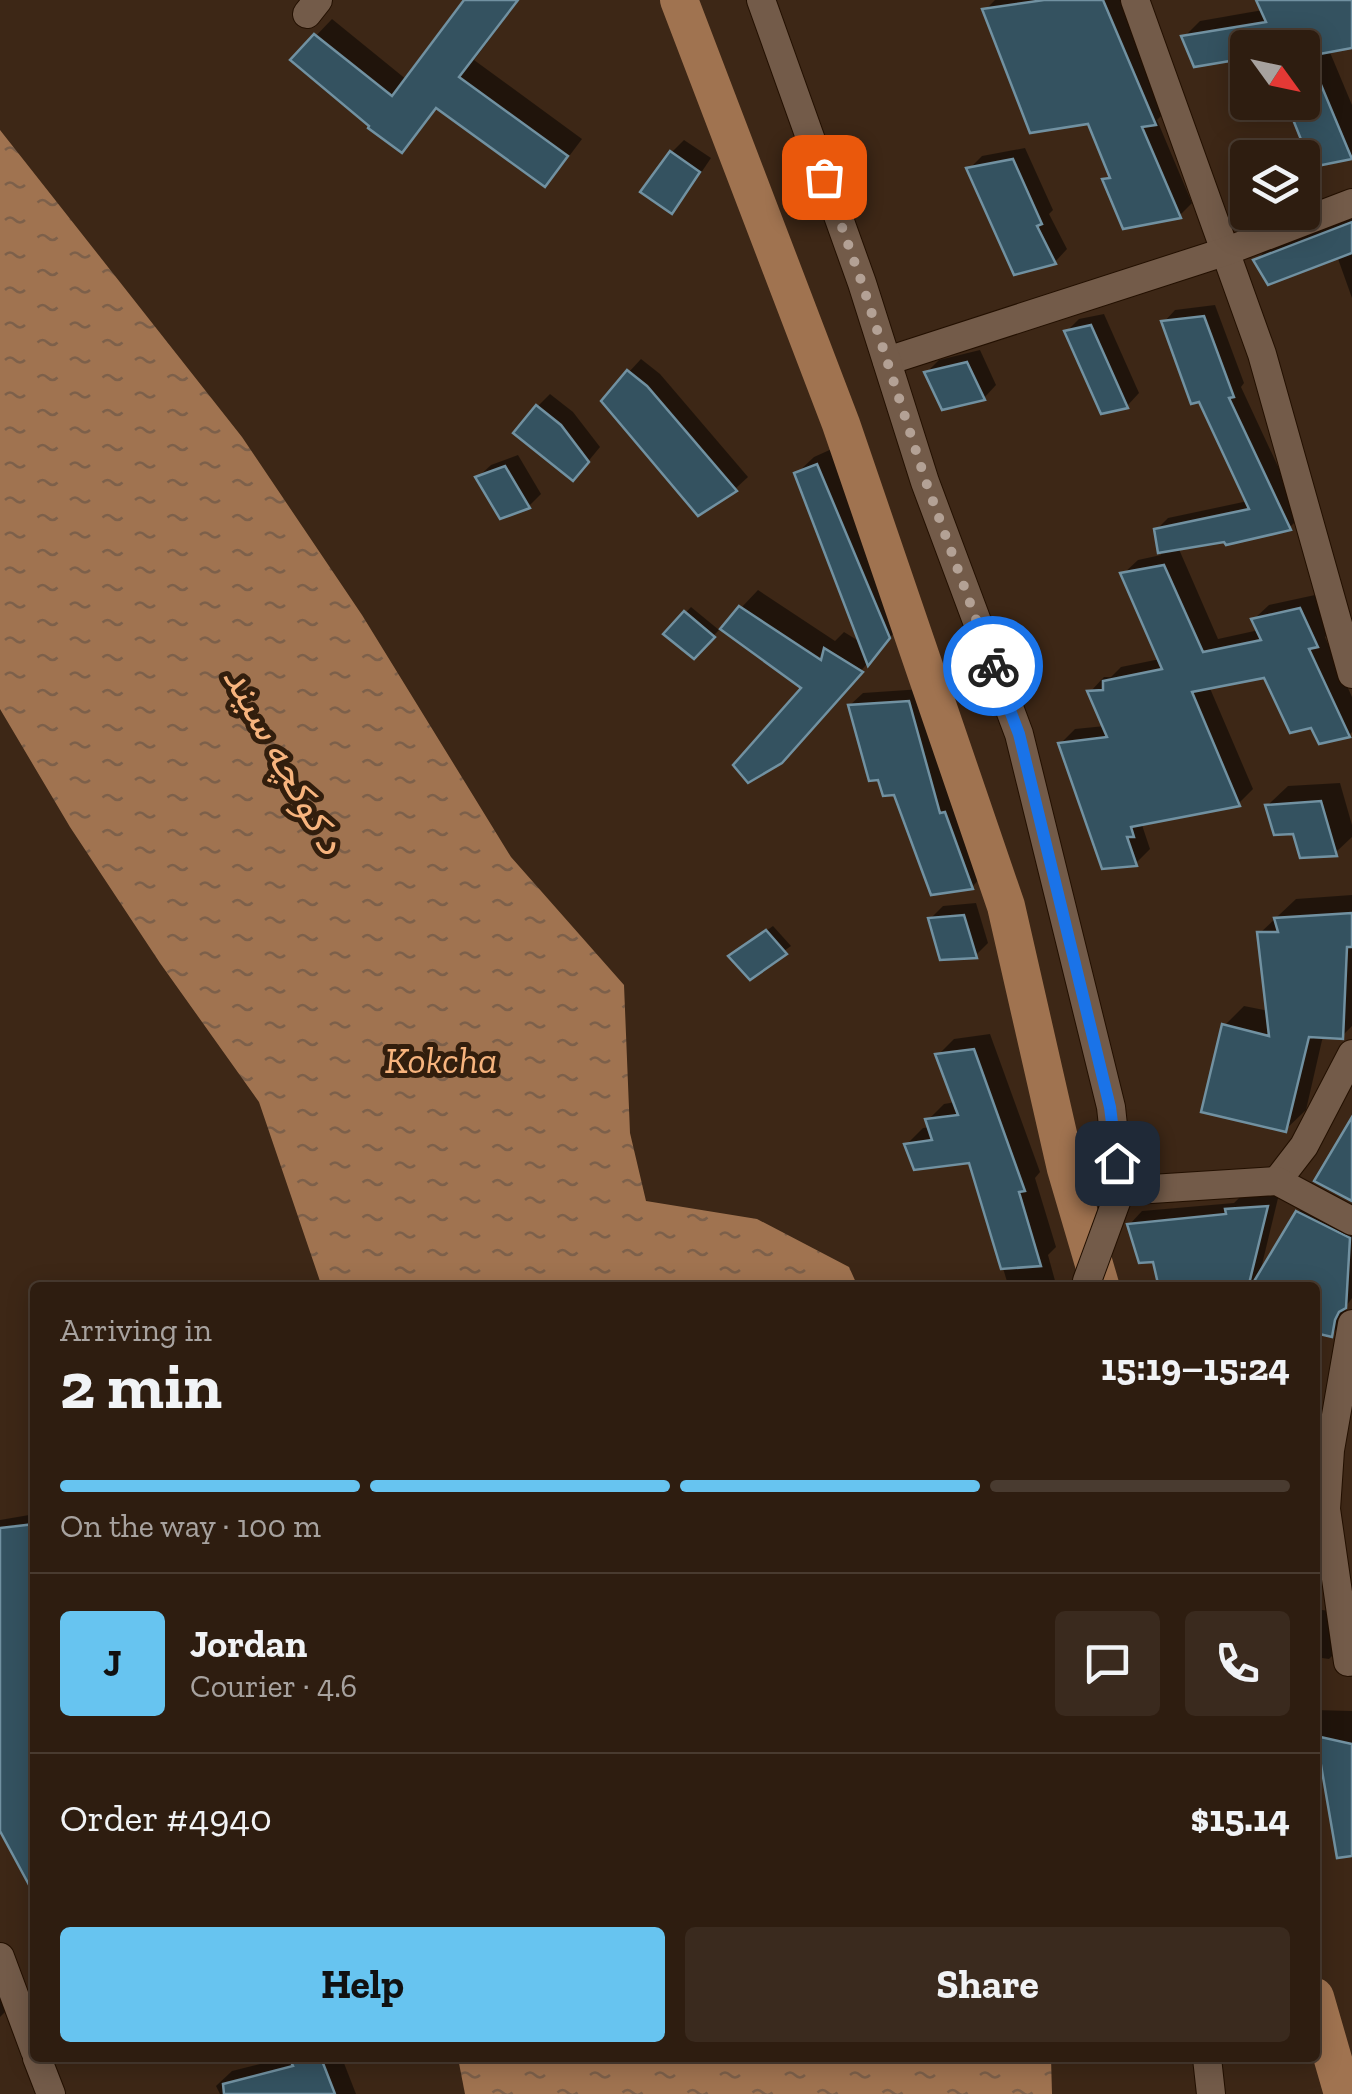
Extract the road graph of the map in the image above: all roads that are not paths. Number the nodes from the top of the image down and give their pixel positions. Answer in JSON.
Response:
{"nodes":[{"id":1,"x":761,"y":0,"type":"edge"},
{"id":2,"x":1135,"y":0,"type":"edge"},
{"id":3,"x":1352,"y":204,"type":"edge"},
{"id":4,"x":1224,"y":252,"type":"junction"},
{"id":5,"x":887,"y":362,"type":"junction"},
{"id":6,"x":1352,"y":674,"type":"edge"},
{"id":7,"x":1352,"y":1054,"type":"edge"},
{"id":8,"x":1278,"y":1181,"type":"junction"},
{"id":9,"x":1120,"y":1191,"type":"junction"},
{"id":10,"x":1352,"y":1221,"type":"edge"},
{"id":11,"x":1089,"y":1282,"type":"edge"},
{"id":12,"x":1352,"y":1324,"type":"edge"},
{"id":13,"x":1348,"y":1662,"type":"dead end"},
{"id":14,"x":0,"y":1956,"type":"edge"},
{"id":15,"x":30,"y":2038,"type":"edge"},
{"id":16,"x":39,"y":2062,"type":"edge"},
{"id":17,"x":1208,"y":2062,"type":"edge"},
{"id":18,"x":51,"y":2094,"type":"edge"},
{"id":19,"x":1210,"y":2094,"type":"edge"}],
"edges":[{"from":1,"to":5,"type":"street"},
{"from":2,"to":4,"type":"street"},
{"from":3,"to":4,"type":"street"},
{"from":4,"to":5,"type":"street"},
{"from":4,"to":6,"type":"street"},
{"from":5,"to":9,"type":"street"},
{"from":7,"to":8,"type":"street"},
{"from":8,"to":9,"type":"street"},
{"from":8,"to":10,"type":"street"},
{"from":9,"to":11,"type":"street"},
{"from":12,"to":13,"type":"street"},
{"from":14,"to":15,"type":"street"},
{"from":16,"to":18,"type":"street"},
{"from":17,"to":19,"type":"street"}]}
